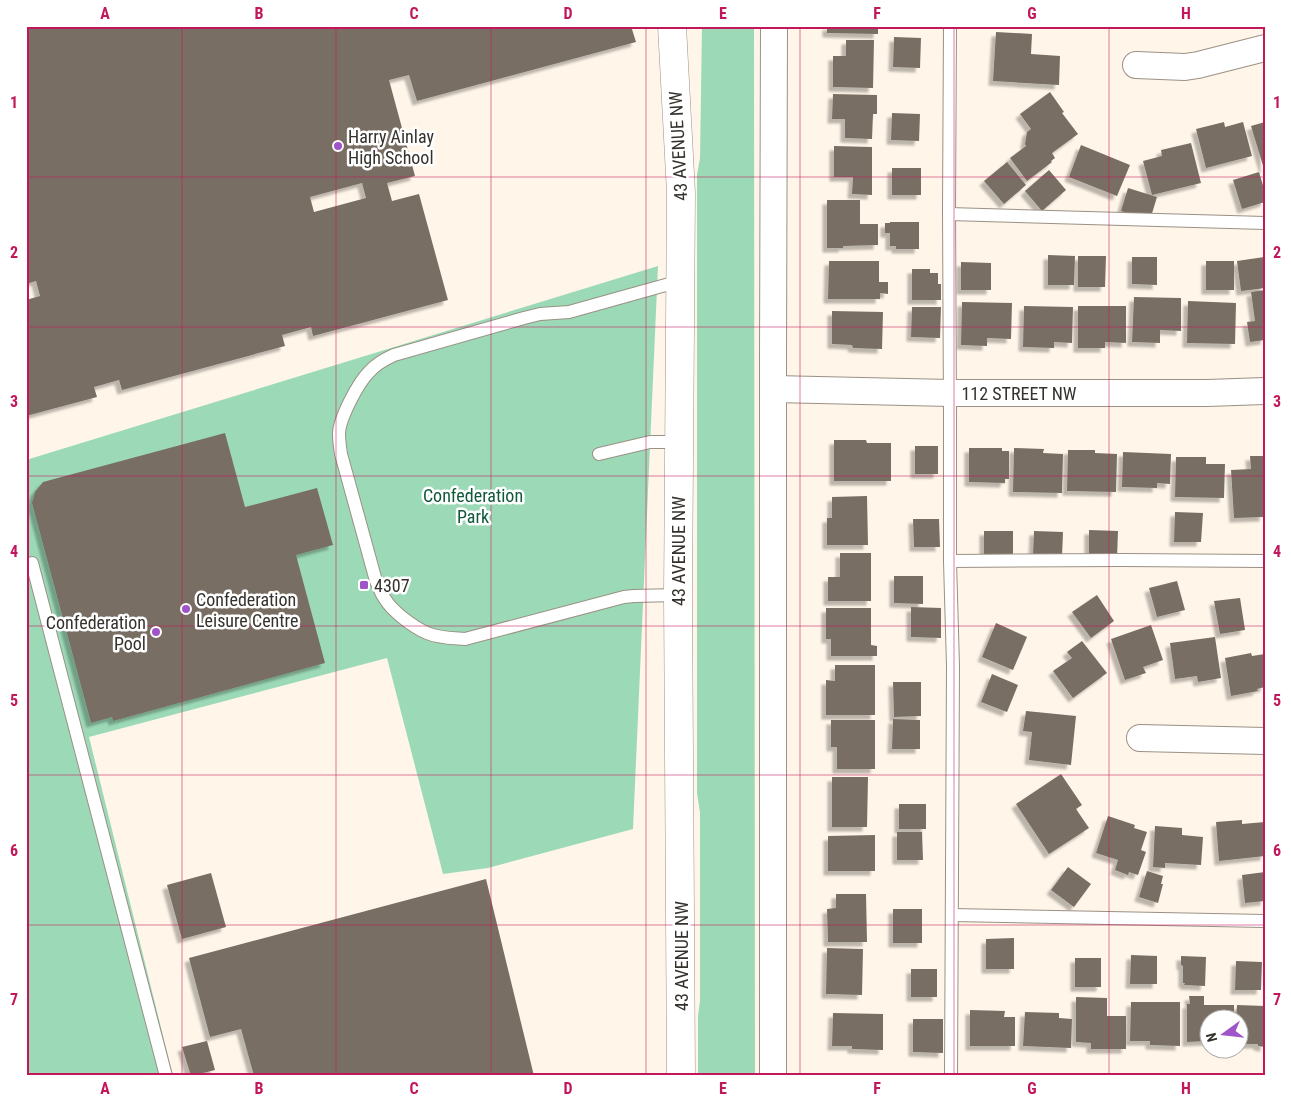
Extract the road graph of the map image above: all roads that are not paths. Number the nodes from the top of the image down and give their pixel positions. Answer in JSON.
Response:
{"nodes":[{"id":1,"x":672,"y":26,"type":"edge"},
{"id":2,"x":774,"y":26,"type":"edge"},
{"id":3,"x":950,"y":26,"type":"edge"},
{"id":4,"x":1265,"y":48,"type":"edge"},
{"id":5,"x":1136,"y":64,"type":"dead end"},
{"id":6,"x":949,"y":214,"type":"junction"},
{"id":7,"x":1265,"y":223,"type":"edge"},
{"id":8,"x":680,"y":281,"type":"junction"},
{"id":9,"x":774,"y":389,"type":"junction"},
{"id":10,"x":1265,"y":391,"type":"edge"},
{"id":11,"x":950,"y":393,"type":"junction"},
{"id":12,"x":679,"y":442,"type":"junction"},
{"id":13,"x":599,"y":454,"type":"dead end"},
{"id":14,"x":950,"y":561,"type":"junction"},
{"id":15,"x":1265,"y":561,"type":"edge"},
{"id":16,"x":32,"y":563,"type":"dead end"},
{"id":17,"x":678,"y":595,"type":"junction"},
{"id":18,"x":1140,"y":738,"type":"dead end"},
{"id":19,"x":1265,"y":741,"type":"edge"},
{"id":20,"x":952,"y":915,"type":"junction"},
{"id":21,"x":1265,"y":921,"type":"edge"},
{"id":22,"x":166,"y":1076,"type":"edge"},
{"id":23,"x":681,"y":1076,"type":"edge"},
{"id":24,"x":773,"y":1076,"type":"edge"},
{"id":25,"x":951,"y":1076,"type":"edge"}],
"edges":[{"from":1,"to":8,"type":"street","name":"43 AVENUE NW"},
{"from":2,"to":9,"type":"street"},
{"from":3,"to":6,"type":"lane"},
{"from":4,"to":5,"type":"street"},
{"from":6,"to":7,"type":"lane"},
{"from":6,"to":11,"type":"lane"},
{"from":8,"to":12,"type":"street","name":"43 AVENUE NW"},
{"from":8,"to":17,"type":"lane"},
{"from":9,"to":11,"type":"street","name":"112 STREET NW"},
{"from":9,"to":24,"type":"street"},
{"from":10,"to":11,"type":"street","name":"112 STREET NW"},
{"from":11,"to":14,"type":"lane"},
{"from":12,"to":13,"type":"lane"},
{"from":12,"to":17,"type":"street","name":"43 AVENUE NW"},
{"from":14,"to":15,"type":"lane"},
{"from":14,"to":20,"type":"lane"},
{"from":16,"to":22,"type":"lane"},
{"from":17,"to":23,"type":"street","name":"43 AVENUE NW"},
{"from":18,"to":19,"type":"street"},
{"from":20,"to":21,"type":"lane"},
{"from":20,"to":25,"type":"lane"}]}
